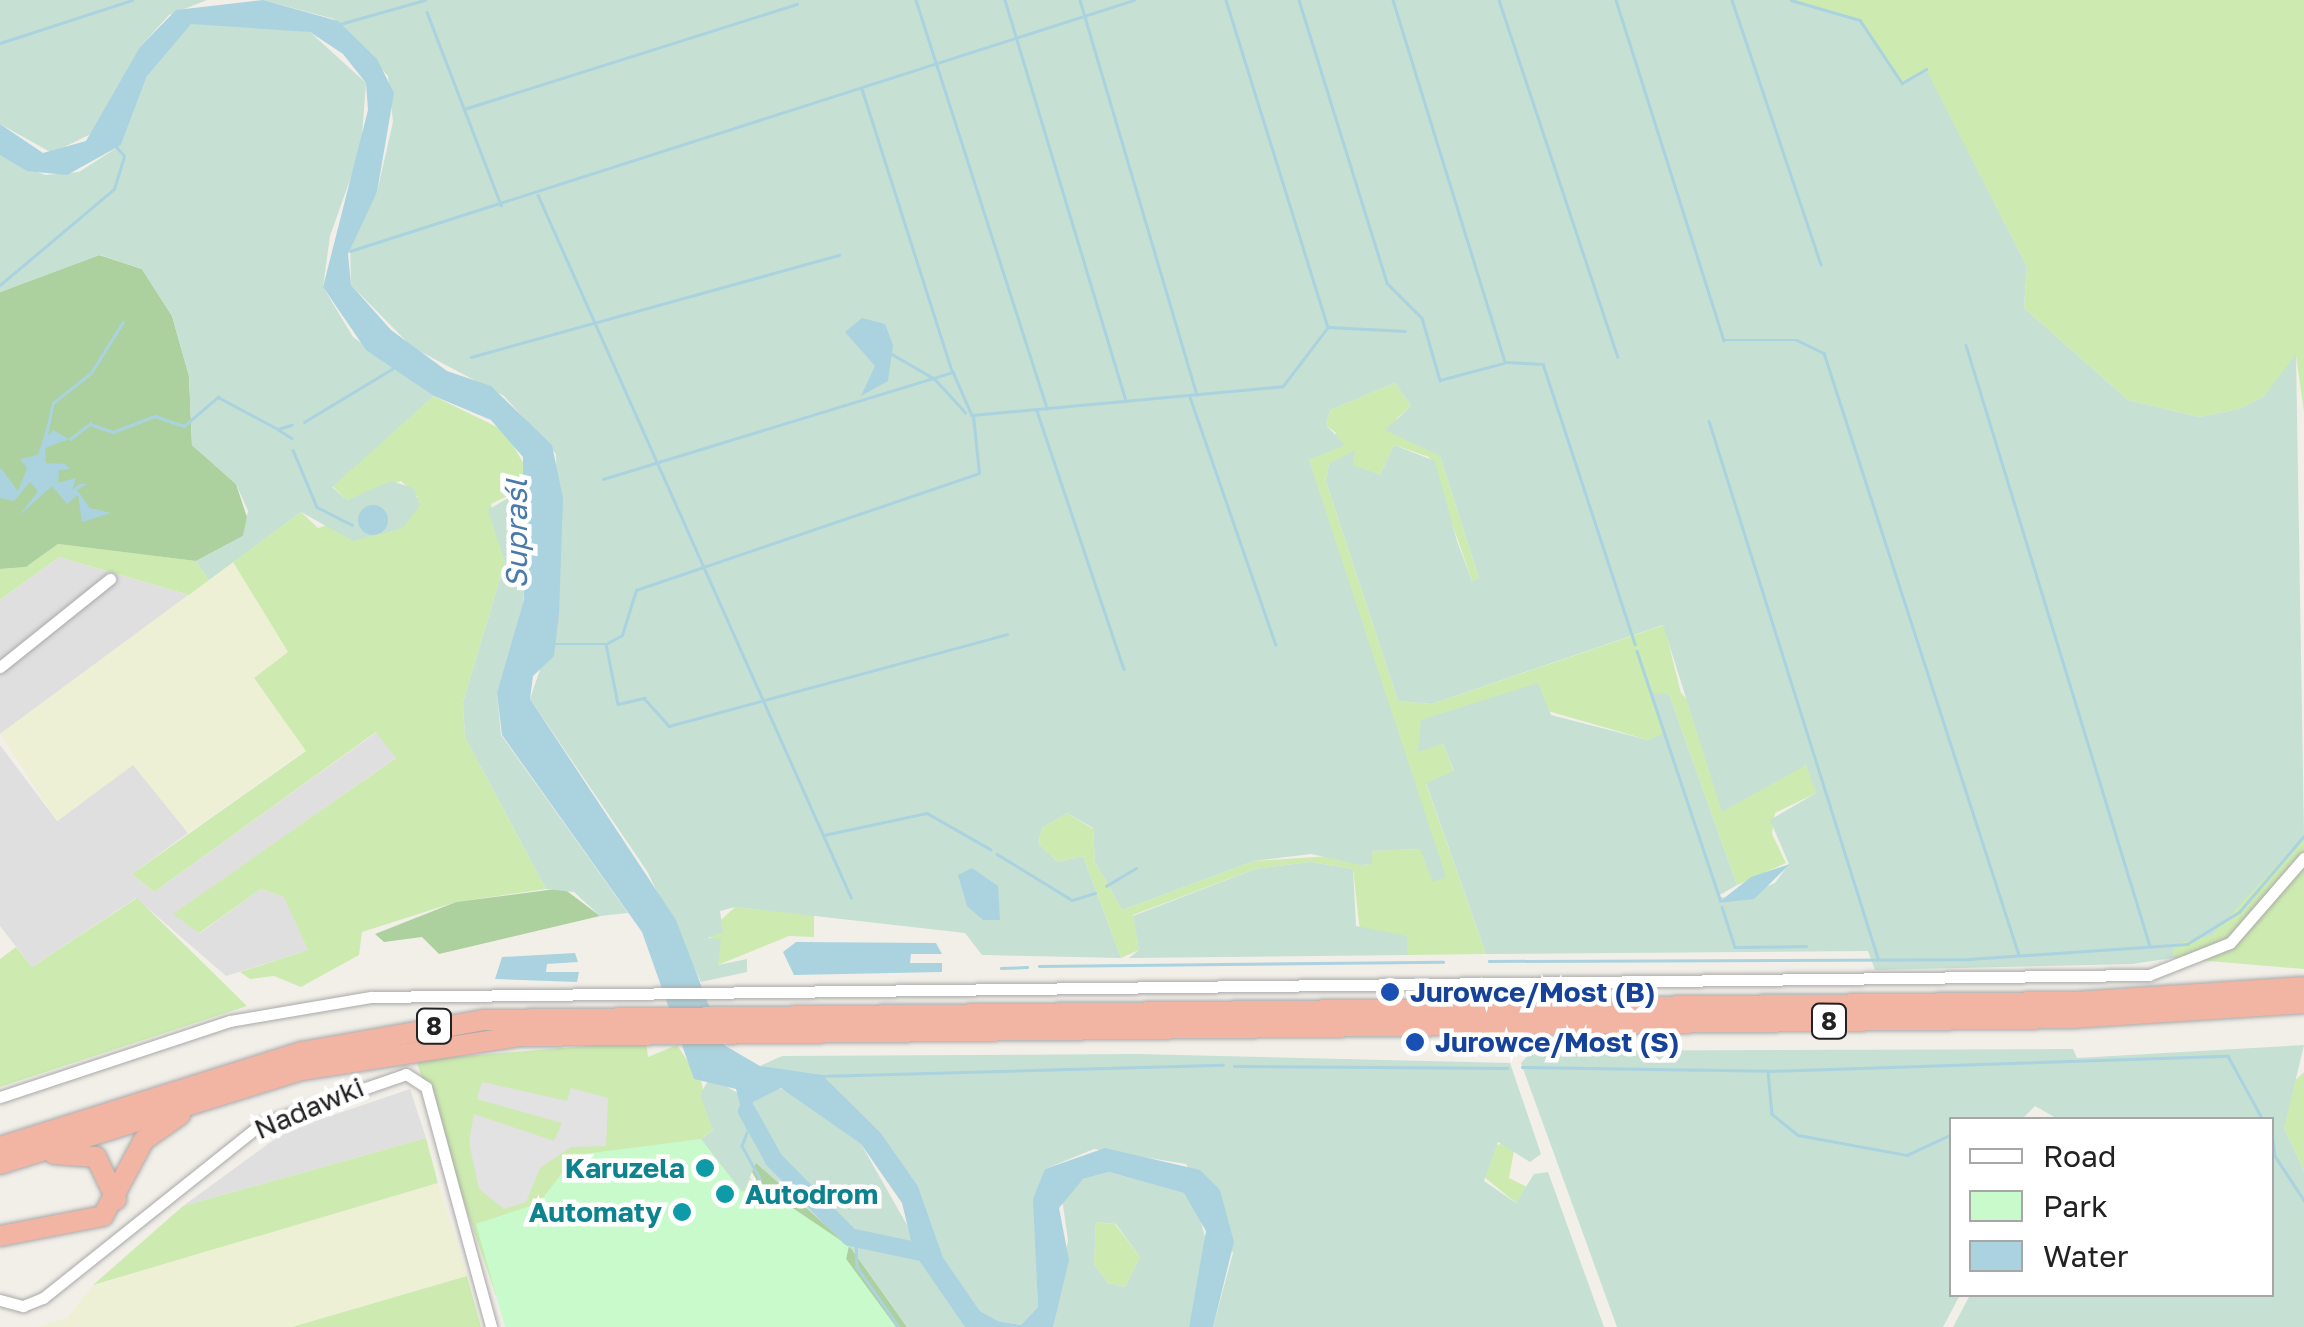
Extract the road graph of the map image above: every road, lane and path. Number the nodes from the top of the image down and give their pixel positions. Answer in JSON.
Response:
{"nodes":[{"id":1,"x":110,"y":579,"type":"dead end"},
{"id":2,"x":0,"y":667,"type":"edge"},
{"id":3,"x":2304,"y":858,"type":"edge"},
{"id":4,"x":2304,"y":986,"type":"edge"},
{"id":5,"x":2304,"y":1003,"type":"edge"},
{"id":6,"x":764,"y":1022,"type":"junction"},
{"id":7,"x":632,"y":1024,"type":"junction"},
{"id":8,"x":222,"y":1094,"type":"junction"},
{"id":9,"x":0,"y":1097,"type":"edge"},
{"id":10,"x":0,"y":1147,"type":"edge"},
{"id":11,"x":22,"y":1157,"type":"junction"},
{"id":12,"x":0,"y":1164,"type":"edge"},
{"id":13,"x":116,"y":1199,"type":"junction"},
{"id":14,"x":0,"y":1236,"type":"edge"},
{"id":15,"x":24,"y":1236,"type":"junction"},
{"id":16,"x":0,"y":1246,"type":"edge"},
{"id":17,"x":0,"y":1300,"type":"edge"},
{"id":18,"x":492,"y":1327,"type":"edge"}],
"edges":[{"from":1,"to":2,"type":"street"},
{"from":3,"to":9,"type":"street"},
{"from":4,"to":6,"type":"highway","number":"8"},
{"from":5,"to":6,"type":"highway","number":"8"},
{"from":6,"to":7,"type":"highway","number":"8"},
{"from":7,"to":8,"type":"highway","number":"8"},
{"from":7,"to":10,"type":"highway","number":"8"},
{"from":8,"to":11,"type":"highway","number":"8"},
{"from":8,"to":13,"type":"highway"},
{"from":11,"to":12,"type":"highway","number":"8"},
{"from":11,"to":13,"type":"highway"},
{"from":13,"to":15,"type":"highway"},
{"from":14,"to":15,"type":"highway"},
{"from":15,"to":16,"type":"highway"},
{"from":17,"to":18,"type":"street","name":"Nadawki"}]}
